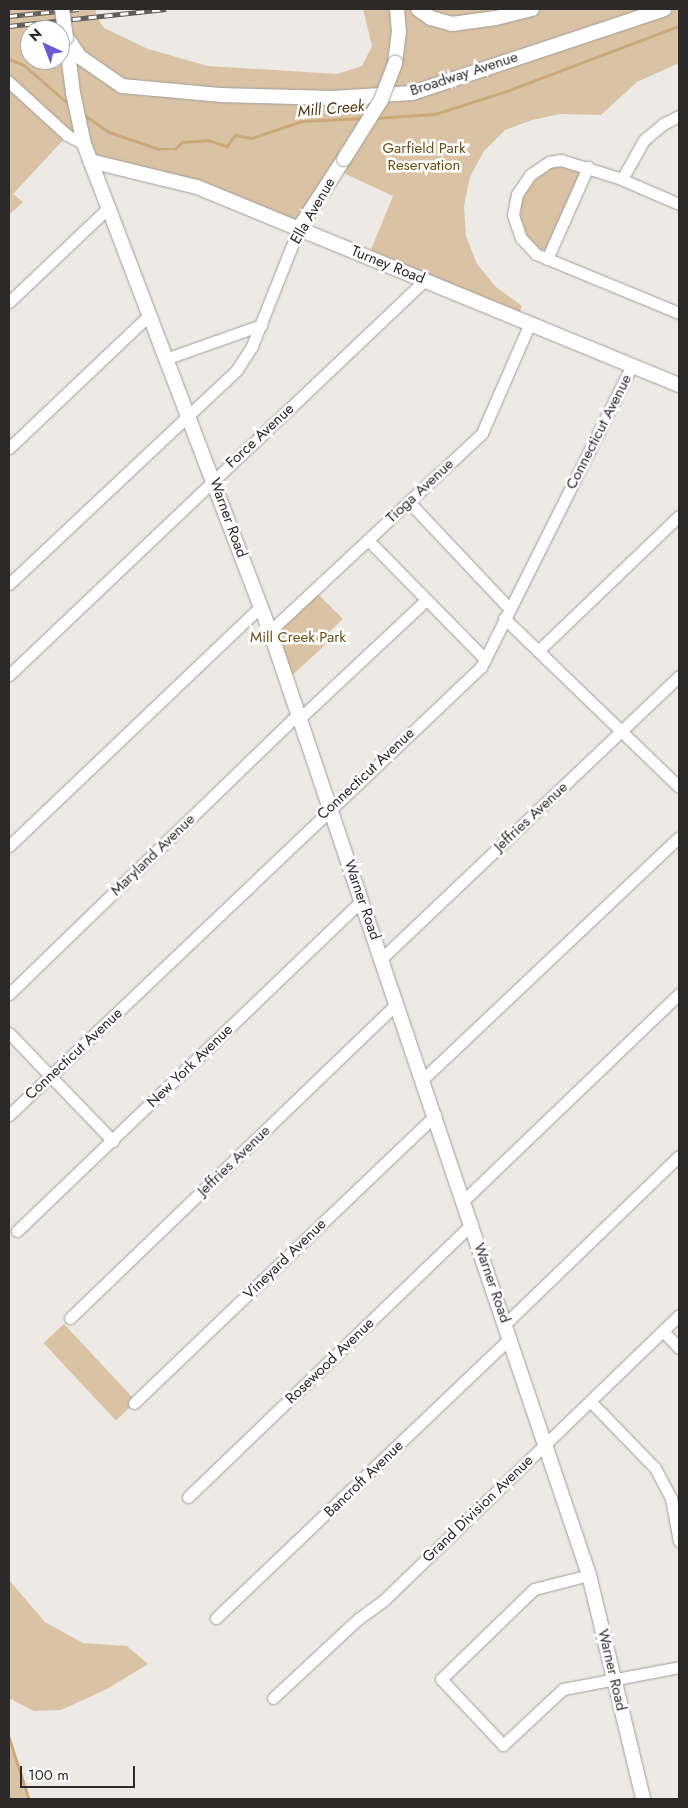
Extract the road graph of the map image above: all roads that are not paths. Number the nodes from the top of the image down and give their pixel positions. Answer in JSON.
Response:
{"nodes":[{"id":1,"x":397,"y":9,"type":"edge"},
{"id":2,"x":418,"y":9,"type":"edge"},
{"id":3,"x":532,"y":9,"type":"edge"},
{"id":4,"x":664,"y":9,"type":"edge"},
{"id":5,"x":70,"y":43,"type":"edge"},
{"id":6,"x":70,"y":70,"type":"edge"},
{"id":7,"x":9,"y":82,"type":"edge"},
{"id":8,"x":679,"y":116,"type":"edge"},
{"id":9,"x":84,"y":144,"type":"junction"},
{"id":10,"x":90,"y":161,"type":"junction"},
{"id":11,"x":588,"y":167,"type":"junction"},
{"id":12,"x":622,"y":179,"type":"junction"},
{"id":13,"x":679,"y":204,"type":"edge"},
{"id":14,"x":109,"y":207,"type":"junction"},
{"id":15,"x":299,"y":228,"type":"junction"},
{"id":16,"x":547,"y":259,"type":"junction"},
{"id":17,"x":425,"y":280,"type":"junction"},
{"id":18,"x":9,"y":302,"type":"edge"},
{"id":19,"x":679,"y":313,"type":"edge"},
{"id":20,"x":149,"y":315,"type":"junction"},
{"id":21,"x":530,"y":323,"type":"junction"},
{"id":22,"x":261,"y":325,"type":"junction"},
{"id":23,"x":168,"y":358,"type":"junction"},
{"id":24,"x":632,"y":366,"type":"junction"},
{"id":25,"x":679,"y":385,"type":"edge"},
{"id":26,"x":188,"y":415,"type":"junction"},
{"id":27,"x":9,"y":448,"type":"edge"},
{"id":28,"x":214,"y":479,"type":"junction"},
{"id":29,"x":409,"y":502,"type":"junction"},
{"id":30,"x":679,"y":516,"type":"edge"},
{"id":31,"x":368,"y":540,"type":"junction"},
{"id":32,"x":9,"y":584,"type":"edge"},
{"id":33,"x":426,"y":600,"type":"junction"},
{"id":34,"x":260,"y":607,"type":"junction"},
{"id":35,"x":506,"y":613,"type":"junction"},
{"id":36,"x":270,"y":631,"type":"junction"},
{"id":37,"x":538,"y":651,"type":"junction"},
{"id":38,"x":485,"y":659,"type":"junction"},
{"id":39,"x":9,"y":675,"type":"edge"},
{"id":40,"x":679,"y":676,"type":"edge"},
{"id":41,"x":298,"y":717,"type":"junction"},
{"id":42,"x":622,"y":731,"type":"junction"},
{"id":43,"x":679,"y":787,"type":"edge"},
{"id":44,"x":331,"y":807,"type":"junction"},
{"id":45,"x":679,"y":837,"type":"edge"},
{"id":46,"x":9,"y":846,"type":"edge"},
{"id":47,"x":362,"y":900,"type":"junction"},
{"id":48,"x":382,"y":958,"type":"junction"},
{"id":49,"x":9,"y":994,"type":"edge"},
{"id":50,"x":679,"y":994,"type":"edge"},
{"id":51,"x":396,"y":1004,"type":"junction"},
{"id":52,"x":9,"y":1032,"type":"edge"},
{"id":53,"x":51,"y":1077,"type":"junction"},
{"id":54,"x":423,"y":1079,"type":"junction"},
{"id":55,"x":9,"y":1115,"type":"edge"},
{"id":56,"x":435,"y":1115,"type":"junction"},
{"id":57,"x":112,"y":1141,"type":"junction"},
{"id":58,"x":679,"y":1156,"type":"edge"},
{"id":59,"x":464,"y":1200,"type":"junction"},
{"id":60,"x":472,"y":1224,"type":"junction"},
{"id":61,"x":17,"y":1232,"type":"dead end"},
{"id":62,"x":679,"y":1315,"type":"edge"},
{"id":63,"x":70,"y":1318,"type":"dead end"},
{"id":64,"x":506,"y":1323,"type":"junction"},
{"id":65,"x":663,"y":1331,"type":"junction"},
{"id":66,"x":510,"y":1338,"type":"junction"},
{"id":67,"x":679,"y":1348,"type":"edge"},
{"id":68,"x":590,"y":1401,"type":"junction"},
{"id":69,"x":134,"y":1403,"type":"dead end"},
{"id":70,"x":546,"y":1443,"type":"junction"},
{"id":71,"x":188,"y":1497,"type":"dead end"},
{"id":72,"x":679,"y":1540,"type":"edge"},
{"id":73,"x":589,"y":1575,"type":"junction"},
{"id":74,"x":216,"y":1618,"type":"dead end"},
{"id":75,"x":679,"y":1667,"type":"edge"},
{"id":76,"x":615,"y":1679,"type":"junction"},
{"id":77,"x":273,"y":1698,"type":"dead end"},
{"id":78,"x":643,"y":1799,"type":"edge"}],
"edges":[{"from":1,"to":15,"type":"main road","name":"Ella Avenue","bridge":true},
{"from":2,"to":3,"type":"main road"},
{"from":4,"to":5,"type":"main road","name":"Broadway Avenue"},
{"from":6,"to":9,"type":"main road","name":"Warner Road"},
{"from":7,"to":9,"type":"street"},
{"from":8,"to":12,"type":"street"},
{"from":9,"to":10,"type":"main road","name":"Warner Road"},
{"from":10,"to":14,"type":"main road","name":"Warner Road"},
{"from":10,"to":15,"type":"main road","name":"Turney Road"},
{"from":11,"to":12,"type":"street"},
{"from":11,"to":16,"type":"street"},
{"from":11,"to":16,"type":"street"},
{"from":12,"to":13,"type":"street"},
{"from":14,"to":18,"type":"street"},
{"from":14,"to":20,"type":"main road","name":"Warner Road"},
{"from":15,"to":17,"type":"main road","name":"Turney Road"},
{"from":15,"to":22,"type":"street","name":"Ella Avenue"},
{"from":16,"to":19,"type":"street"},
{"from":17,"to":21,"type":"main road","name":"Turney Road"},
{"from":17,"to":28,"type":"street","name":"Force Avenue"},
{"from":20,"to":23,"type":"main road","name":"Warner Road"},
{"from":20,"to":27,"type":"street"},
{"from":21,"to":24,"type":"main road","name":"Turney Road"},
{"from":21,"to":29,"type":"street","name":"Tioga Avenue"},
{"from":22,"to":23,"type":"street"},
{"from":22,"to":26,"type":"street","name":"Ella Avenue"},
{"from":23,"to":26,"type":"main road","name":"Warner Road"},
{"from":24,"to":25,"type":"main road","name":"Turney Road"},
{"from":24,"to":35,"type":"street","name":"Connecticut Avenue"},
{"from":26,"to":28,"type":"main road","name":"Warner Road"},
{"from":26,"to":32,"type":"street","name":"Ella Avenue"},
{"from":28,"to":34,"type":"main road","name":"Warner Road"},
{"from":28,"to":39,"type":"street","name":"Force Avenue"},
{"from":29,"to":31,"type":"street","name":"Tioga Avenue"},
{"from":29,"to":35,"type":"street"},
{"from":30,"to":37,"type":"street"},
{"from":31,"to":33,"type":"street"},
{"from":31,"to":36,"type":"street","name":"Tioga Avenue"},
{"from":33,"to":38,"type":"street"},
{"from":33,"to":41,"type":"street","name":"Maryland Avenue"},
{"from":34,"to":36,"type":"main road","name":"Warner Road"},
{"from":34,"to":46,"type":"street"},
{"from":35,"to":37,"type":"street"},
{"from":35,"to":38,"type":"street","name":"Connecticut Avenue"},
{"from":36,"to":41,"type":"main road","name":"Warner Road"},
{"from":37,"to":42,"type":"street"},
{"from":38,"to":44,"type":"street","name":"Connecticut Avenue"},
{"from":40,"to":42,"type":"street","name":"Jeffries Avenue"},
{"from":41,"to":44,"type":"main road","name":"Warner Road"},
{"from":41,"to":49,"type":"street","name":"Maryland Avenue"},
{"from":42,"to":43,"type":"street"},
{"from":42,"to":48,"type":"street","name":"Jeffries Avenue"},
{"from":44,"to":47,"type":"main road","name":"Warner Road"},
{"from":44,"to":53,"type":"street","name":"Connecticut Avenue"},
{"from":45,"to":54,"type":"street"},
{"from":47,"to":48,"type":"main road","name":"Warner Road"},
{"from":47,"to":57,"type":"street","name":"New York Avenue"},
{"from":48,"to":51,"type":"main road","name":"Warner Road"},
{"from":50,"to":59,"type":"street"},
{"from":51,"to":54,"type":"main road","name":"Warner Road"},
{"from":51,"to":63,"type":"street","name":"Jeffries Avenue"},
{"from":52,"to":53,"type":"street"},
{"from":53,"to":55,"type":"street","name":"Connecticut Avenue"},
{"from":53,"to":57,"type":"street"},
{"from":54,"to":56,"type":"main road","name":"Warner Road"},
{"from":56,"to":59,"type":"main road","name":"Warner Road"},
{"from":56,"to":69,"type":"street","name":"Vineyard Avenue"},
{"from":57,"to":61,"type":"street","name":"New York Avenue"},
{"from":58,"to":64,"type":"street"},
{"from":59,"to":60,"type":"main road","name":"Warner Road"},
{"from":60,"to":64,"type":"main road","name":"Warner Road"},
{"from":60,"to":71,"type":"street","name":"Rosewood Avenue"},
{"from":62,"to":65,"type":"street","name":"Grand Division Avenue"},
{"from":64,"to":66,"type":"main road","name":"Warner Road"},
{"from":65,"to":67,"type":"street"},
{"from":65,"to":68,"type":"street","name":"Grand Division Avenue"},
{"from":66,"to":70,"type":"main road","name":"Warner Road"},
{"from":66,"to":74,"type":"street","name":"Bancroft Avenue"},
{"from":68,"to":70,"type":"street","name":"Grand Division Avenue"},
{"from":68,"to":72,"type":"street"},
{"from":70,"to":73,"type":"main road","name":"Warner Road"},
{"from":70,"to":77,"type":"street","name":"Grand Division Avenue"},
{"from":73,"to":76,"type":"main road","name":"Warner Road"},
{"from":73,"to":76,"type":"street"},
{"from":75,"to":76,"type":"street"},
{"from":76,"to":78,"type":"main road","name":"Warner Road"}]}
